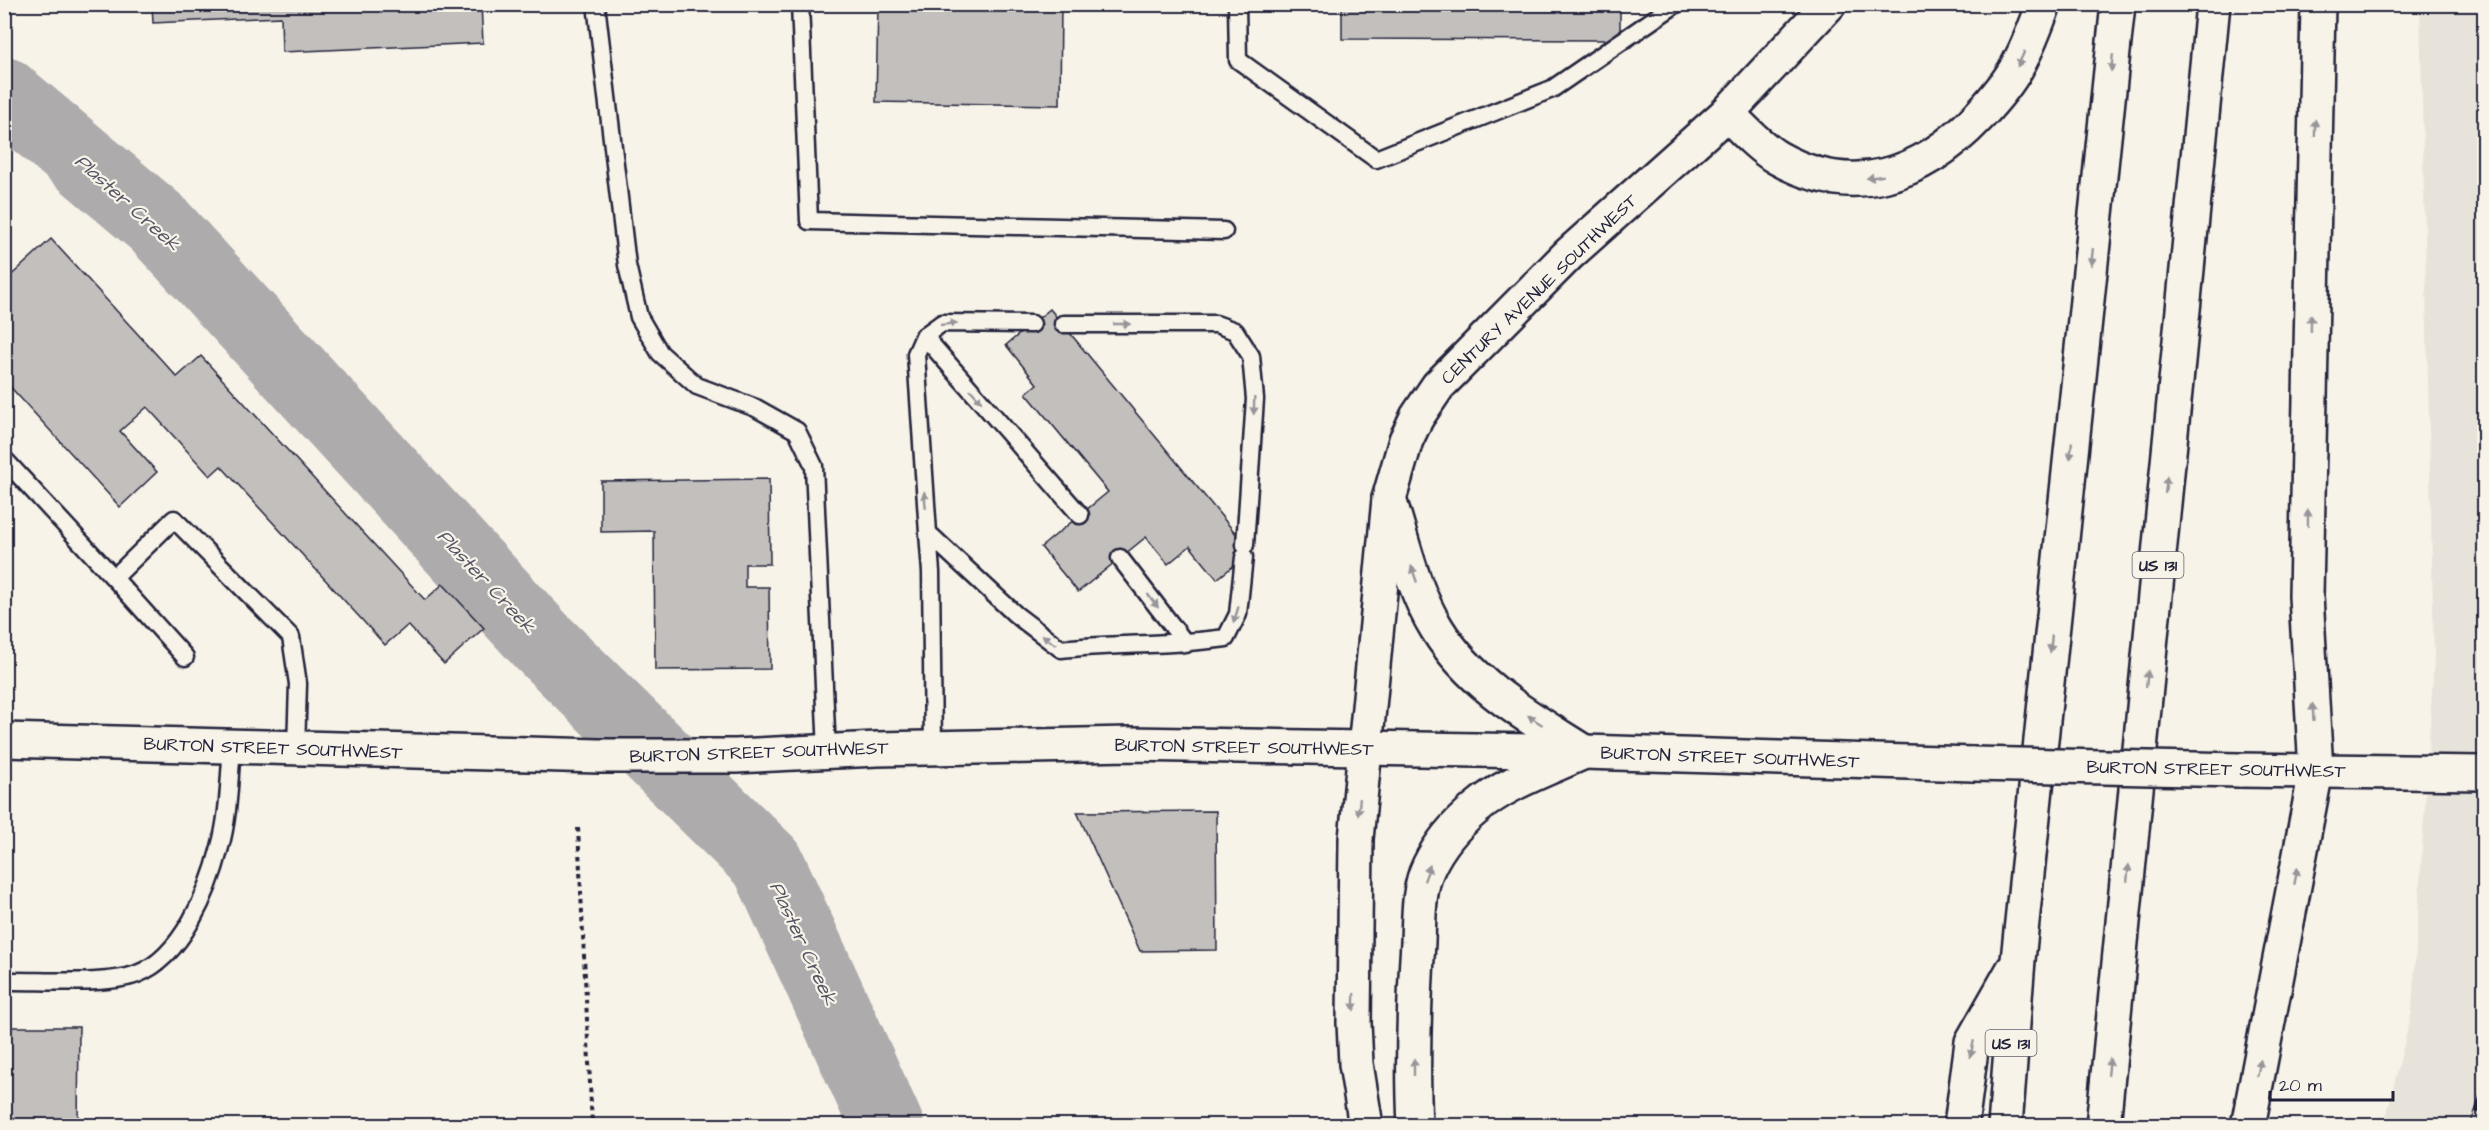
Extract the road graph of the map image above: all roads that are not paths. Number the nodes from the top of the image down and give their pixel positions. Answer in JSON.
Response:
{"nodes":[{"id":1,"x":596,"y":4,"type":"edge"},
{"id":2,"x":800,"y":4,"type":"edge"},
{"id":3,"x":1237,"y":4,"type":"edge"},
{"id":4,"x":1676,"y":4,"type":"edge"},
{"id":5,"x":1829,"y":4,"type":"edge"},
{"id":6,"x":2044,"y":4,"type":"edge"},
{"id":7,"x":2118,"y":4,"type":"edge"},
{"id":8,"x":2214,"y":4,"type":"edge"},
{"id":9,"x":2318,"y":4,"type":"edge"},
{"id":10,"x":1726,"y":113,"type":"junction"},
{"id":11,"x":1224,"y":231,"type":"dead end"},
{"id":12,"x":1032,"y":324,"type":"dead end"},
{"id":13,"x":1063,"y":324,"type":"dead end"},
{"id":14,"x":924,"y":336,"type":"junction"},
{"id":15,"x":4,"y":459,"type":"edge"},
{"id":16,"x":1389,"y":500,"type":"junction"},
{"id":17,"x":1080,"y":515,"type":"dead end"},
{"id":18,"x":928,"y":534,"type":"junction"},
{"id":19,"x":1120,"y":558,"type":"dead end"},
{"id":20,"x":114,"y":578,"type":"junction"},
{"id":21,"x":1186,"y":644,"type":"junction"},
{"id":22,"x":185,"y":657,"type":"dead end"},
{"id":23,"x":4,"y":740,"type":"edge"},
{"id":24,"x":232,"y":747,"type":"junction"},
{"id":25,"x":933,"y":748,"type":"junction"},
{"id":26,"x":296,"y":749,"type":"junction"},
{"id":27,"x":1365,"y":749,"type":"junction"},
{"id":28,"x":827,"y":752,"type":"junction"},
{"id":29,"x":1584,"y":752,"type":"junction"},
{"id":30,"x":2316,"y":771,"type":"junction"},
{"id":31,"x":2484,"y":773,"type":"edge"},
{"id":32,"x":2018,"y":960,"type":"junction"},
{"id":33,"x":4,"y":981,"type":"edge"},
{"id":34,"x":1366,"y":1125,"type":"edge"},
{"id":35,"x":1415,"y":1125,"type":"edge"},
{"id":36,"x":1961,"y":1125,"type":"edge"},
{"id":37,"x":2004,"y":1125,"type":"edge"},
{"id":38,"x":2103,"y":1125,"type":"edge"},
{"id":39,"x":2248,"y":1125,"type":"edge"}],
"edges":[{"from":1,"to":28,"type":"lane"},
{"from":2,"to":11,"type":"lane"},
{"from":3,"to":4,"type":"lane"},
{"from":5,"to":10,"type":"main road","name":"CENTURY AVENUE SOUTHWEST"},
{"from":6,"to":10,"type":"main road","one_way":true},
{"from":7,"to":32,"type":"main road","number":"US 131","one_way":true},
{"from":38,"to":8,"type":"main road","number":"US 131","one_way":true},
{"from":30,"to":9,"type":"main road","one_way":true},
{"from":10,"to":16,"type":"main road","name":"CENTURY AVENUE SOUTHWEST"},
{"from":14,"to":12,"type":"lane","one_way":true},
{"from":13,"to":21,"type":"lane","one_way":true},
{"from":14,"to":17,"type":"lane","one_way":true},
{"from":18,"to":14,"type":"lane","one_way":true},
{"from":15,"to":20,"type":"lane"},
{"from":16,"to":27,"type":"main road","name":"CENTURY AVENUE SOUTHWEST"},
{"from":29,"to":16,"type":"main road","one_way":true},
{"from":21,"to":18,"type":"lane","one_way":true},
{"from":18,"to":25,"type":"lane"},
{"from":19,"to":21,"type":"lane","one_way":true},
{"from":20,"to":22,"type":"lane"},
{"from":20,"to":26,"type":"lane"},
{"from":23,"to":24,"type":"main road","name":"BURTON STREET SOUTHWEST"},
{"from":24,"to":26,"type":"main road","name":"BURTON STREET SOUTHWEST"},
{"from":24,"to":33,"type":"lane"},
{"from":25,"to":27,"type":"main road","name":"BURTON STREET SOUTHWEST"},
{"from":25,"to":28,"type":"main road","name":"BURTON STREET SOUTHWEST"},
{"from":26,"to":28,"type":"main road","name":"BURTON STREET SOUTHWEST"},
{"from":27,"to":29,"type":"main road","name":"BURTON STREET SOUTHWEST"},
{"from":27,"to":34,"type":"main road","name":"CENTURY AVENUE SOUTHWEST","one_way":true},
{"from":29,"to":30,"type":"main road","name":"BURTON STREET SOUTHWEST","bridge":true},
{"from":35,"to":29,"type":"main road","one_way":true},
{"from":30,"to":31,"type":"main road","name":"BURTON STREET SOUTHWEST"},
{"from":39,"to":30,"type":"main road","one_way":true},
{"from":32,"to":36,"type":"main road","one_way":true},
{"from":32,"to":37,"type":"main road","number":"US 131"}]}
